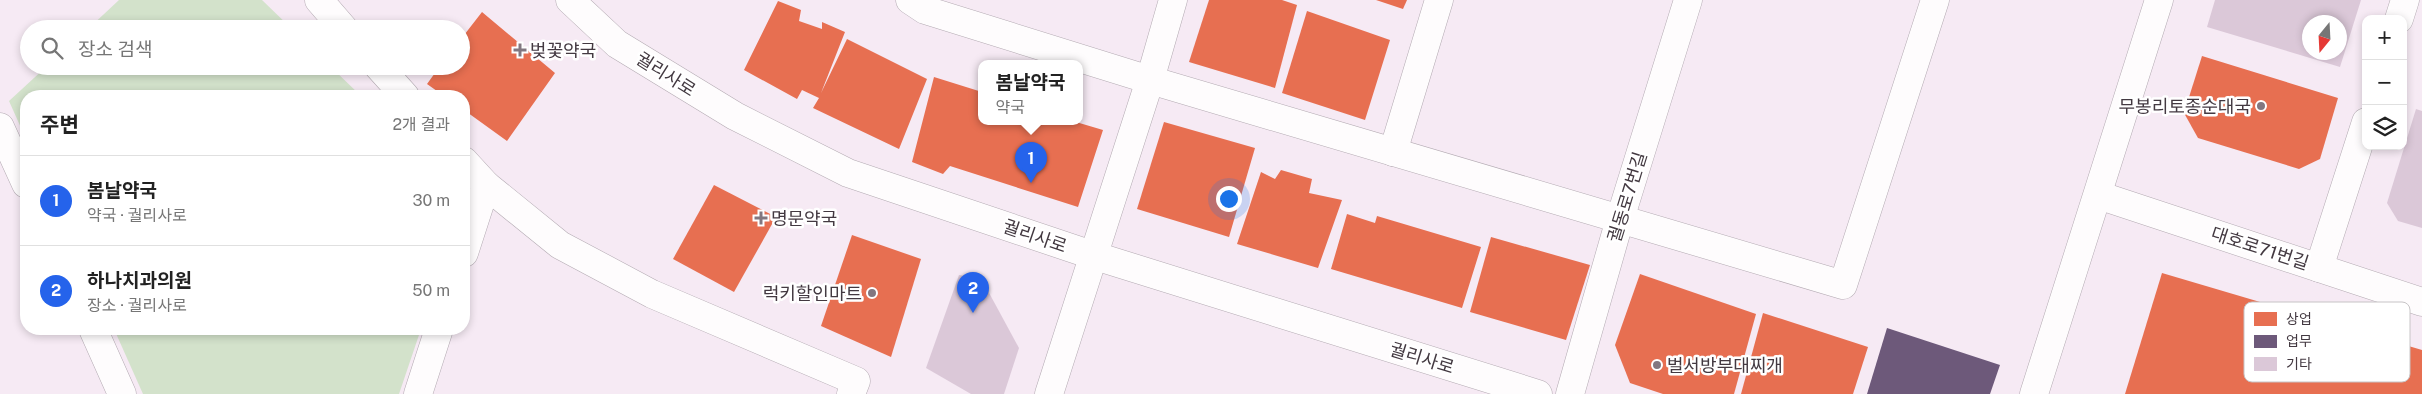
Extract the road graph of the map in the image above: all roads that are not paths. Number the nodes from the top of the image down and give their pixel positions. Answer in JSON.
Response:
{"nodes":[{"id":1,"x":318,"y":0,"type":"edge"},
{"id":2,"x":570,"y":0,"type":"edge"},
{"id":3,"x":910,"y":0,"type":"edge"},
{"id":4,"x":1173,"y":0,"type":"edge"},
{"id":5,"x":1438,"y":0,"type":"edge"},
{"id":6,"x":1688,"y":0,"type":"edge"},
{"id":7,"x":1935,"y":0,"type":"edge"},
{"id":8,"x":2159,"y":0,"type":"edge"},
{"id":9,"x":2405,"y":0,"type":"edge"},
{"id":10,"x":2400,"y":15,"type":"edge"},
{"id":11,"x":336,"y":20,"type":"edge"},
{"id":12,"x":386,"y":75,"type":"edge"},
{"id":13,"x":1150,"y":80,"type":"junction"},
{"id":14,"x":400,"y":90,"type":"edge"},
{"id":15,"x":0,"y":127,"type":"edge"},
{"id":16,"x":2362,"y":134,"type":"edge"},
{"id":17,"x":1392,"y":152,"type":"junction"},
{"id":18,"x":470,"y":168,"type":"edge"},
{"id":19,"x":20,"y":171,"type":"edge"},
{"id":20,"x":486,"y":185,"type":"junction"},
{"id":21,"x":2098,"y":195,"type":"junction"},
{"id":22,"x":1620,"y":219,"type":"junction"},
{"id":23,"x":470,"y":234,"type":"edge"},
{"id":24,"x":1092,"y":256,"type":"junction"},
{"id":25,"x":2319,"y":268,"type":"junction"},
{"id":26,"x":2422,"y":302,"type":"edge"},
{"id":27,"x":95,"y":335,"type":"edge"},
{"id":28,"x":437,"y":335,"type":"edge"},
{"id":29,"x":122,"y":394,"type":"edge"},
{"id":30,"x":418,"y":394,"type":"edge"},
{"id":31,"x":852,"y":394,"type":"edge"},
{"id":32,"x":1049,"y":394,"type":"edge"},
{"id":33,"x":1538,"y":394,"type":"edge"},
{"id":34,"x":1570,"y":394,"type":"edge"},
{"id":35,"x":2034,"y":394,"type":"edge"}],
"edges":[{"from":1,"to":11,"type":"street"},
{"from":2,"to":24,"type":"street","name":"궐리사로"},
{"from":3,"to":13,"type":"street"},
{"from":4,"to":13,"type":"street"},
{"from":5,"to":17,"type":"street"},
{"from":6,"to":22,"type":"street","name":"궐동로7번길"},
{"from":7,"to":22,"type":"street"},
{"from":8,"to":21,"type":"street"},
{"from":9,"to":10,"type":"street"},
{"from":12,"to":14,"type":"street"},
{"from":13,"to":17,"type":"street"},
{"from":13,"to":24,"type":"street"},
{"from":15,"to":19,"type":"street"},
{"from":16,"to":25,"type":"street"},
{"from":17,"to":22,"type":"street"},
{"from":18,"to":20,"type":"street"},
{"from":20,"to":23,"type":"street"},
{"from":20,"to":31,"type":"street"},
{"from":21,"to":25,"type":"street","name":"대호로71번길"},
{"from":21,"to":35,"type":"street"},
{"from":22,"to":34,"type":"street","name":"궐동로7번길"},
{"from":24,"to":32,"type":"street"},
{"from":24,"to":33,"type":"street","name":"궐리사로"},
{"from":25,"to":26,"type":"street","name":"대호로71번길"},
{"from":27,"to":29,"type":"street"},
{"from":28,"to":30,"type":"street"}]}
